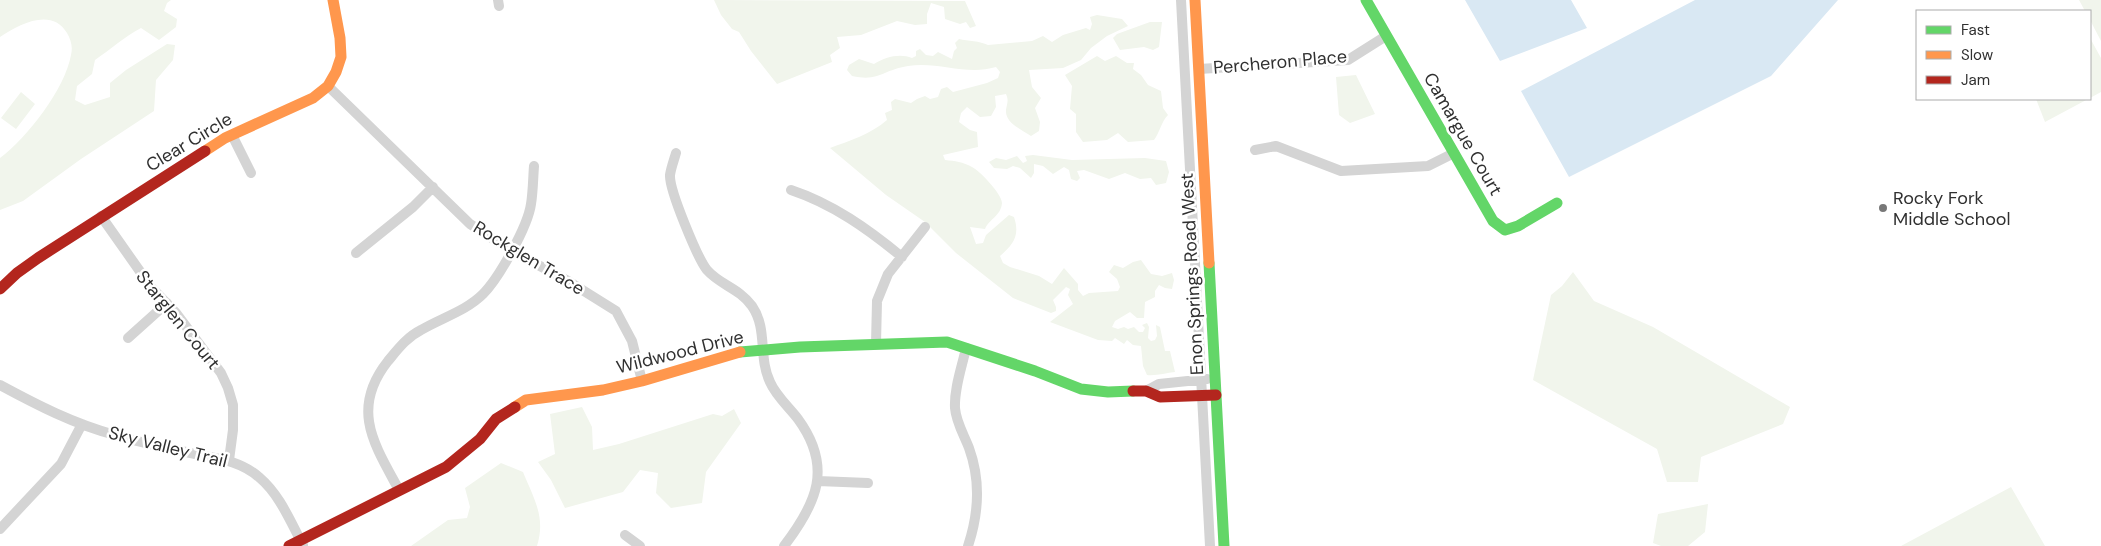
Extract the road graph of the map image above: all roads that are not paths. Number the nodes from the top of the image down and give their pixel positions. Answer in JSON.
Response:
{"nodes":[{"id":1,"x":333,"y":0,"type":"edge"},
{"id":2,"x":1181,"y":0,"type":"edge"},
{"id":3,"x":1195,"y":0,"type":"edge"},
{"id":4,"x":1366,"y":0,"type":"edge"},
{"id":5,"x":1386,"y":36,"type":"junction"},
{"id":6,"x":1199,"y":69,"type":"junction"},
{"id":7,"x":328,"y":86,"type":"junction"},
{"id":8,"x":232,"y":135,"type":"junction"},
{"id":9,"x":1255,"y":150,"type":"dead end"},
{"id":10,"x":676,"y":153,"type":"dead end"},
{"id":11,"x":1454,"y":153,"type":"junction"},
{"id":12,"x":534,"y":166,"type":"dead end"},
{"id":13,"x":251,"y":173,"type":"dead end"},
{"id":14,"x":433,"y":187,"type":"junction"},
{"id":15,"x":791,"y":190,"type":"dead end"},
{"id":16,"x":1558,"y":203,"type":"dead end"},
{"id":17,"x":101,"y":216,"type":"junction"},
{"id":18,"x":925,"y":227,"type":"dead end"},
{"id":19,"x":512,"y":251,"type":"junction"},
{"id":20,"x":356,"y":254,"type":"dead end"},
{"id":21,"x":902,"y":257,"type":"junction"},
{"id":22,"x":0,"y":289,"type":"edge"},
{"id":23,"x":167,"y":303,"type":"junction"},
{"id":24,"x":128,"y":338,"type":"dead end"},
{"id":25,"x":876,"y":344,"type":"junction"},
{"id":26,"x":966,"y":348,"type":"junction"},
{"id":27,"x":763,"y":350,"type":"junction"},
{"id":28,"x":1215,"y":378,"type":"junction"},
{"id":29,"x":1201,"y":379,"type":"junction"},
{"id":30,"x":642,"y":381,"type":"junction"},
{"id":31,"x":0,"y":385,"type":"edge"},
{"id":32,"x":1146,"y":391,"type":"junction"},
{"id":33,"x":1216,"y":395,"type":"junction"},
{"id":34,"x":1202,"y":396,"type":"junction"},
{"id":35,"x":82,"y":424,"type":"junction"},
{"id":36,"x":229,"y":460,"type":"junction"},
{"id":37,"x":818,"y":481,"type":"junction"},
{"id":38,"x":868,"y":482,"type":"dead end"},
{"id":39,"x":399,"y":490,"type":"junction"},
{"id":40,"x":0,"y":529,"type":"edge"},
{"id":41,"x":625,"y":535,"type":"dead end"},
{"id":42,"x":302,"y":543,"type":"edge"},
{"id":43,"x":289,"y":546,"type":"edge"},
{"id":44,"x":640,"y":546,"type":"edge"},
{"id":45,"x":784,"y":546,"type":"edge"},
{"id":46,"x":968,"y":546,"type":"edge"},
{"id":47,"x":1210,"y":546,"type":"edge"},
{"id":48,"x":1224,"y":546,"type":"edge"}],
"edges":[{"from":1,"to":7,"type":"street"},
{"from":2,"to":29,"type":"street"},
{"from":3,"to":6,"type":"street","name":"Enon Springs Road West"},
{"from":4,"to":5,"type":"street","name":"Camargue Court"},
{"from":5,"to":6,"type":"street","name":"Percheron Place"},
{"from":5,"to":11,"type":"street","name":"Camargue Court"},
{"from":6,"to":28,"type":"street","name":"Enon Springs Road West"},
{"from":7,"to":8,"type":"street","name":"Clear Circle"},
{"from":7,"to":14,"type":"street","name":"Rockglen Trace"},
{"from":8,"to":13,"type":"street"},
{"from":8,"to":17,"type":"street","name":"Clear Circle"},
{"from":9,"to":11,"type":"street"},
{"from":10,"to":27,"type":"street"},
{"from":11,"to":16,"type":"street","name":"Camargue Court"},
{"from":12,"to":19,"type":"street"},
{"from":14,"to":19,"type":"street","name":"Rockglen Trace"},
{"from":14,"to":20,"type":"street"},
{"from":15,"to":21,"type":"street"},
{"from":17,"to":22,"type":"street","name":"Clear Circle"},
{"from":17,"to":23,"type":"street","name":"Starglen Court"},
{"from":18,"to":21,"type":"street"},
{"from":19,"to":30,"type":"street","name":"Rockglen Trace"},
{"from":19,"to":39,"type":"street"},
{"from":21,"to":25,"type":"street"},
{"from":23,"to":24,"type":"street"},
{"from":23,"to":36,"type":"street","name":"Starglen Court"},
{"from":25,"to":26,"type":"street","name":"Wildwood Drive"},
{"from":25,"to":27,"type":"street","name":"Wildwood Drive"},
{"from":26,"to":32,"type":"street","name":"Wildwood Drive"},
{"from":26,"to":46,"type":"street"},
{"from":27,"to":30,"type":"street","name":"Wildwood Drive"},
{"from":27,"to":37,"type":"street"},
{"from":28,"to":29,"type":"street","name":"Wildwood Drive"},
{"from":28,"to":33,"type":"street","name":"Enon Springs Road West"},
{"from":29,"to":32,"type":"street","name":"Wildwood Drive"},
{"from":29,"to":34,"type":"street"},
{"from":30,"to":39,"type":"street","name":"Wildwood Drive"},
{"from":31,"to":35,"type":"street","name":"Sky Valley Trail"},
{"from":32,"to":34,"type":"street","name":"Wildwood Drive"},
{"from":33,"to":34,"type":"street","name":"Wildwood Drive"},
{"from":33,"to":48,"type":"street","name":"Enon Springs Road West"},
{"from":34,"to":47,"type":"street"},
{"from":35,"to":36,"type":"street","name":"Sky Valley Trail"},
{"from":35,"to":40,"type":"street"},
{"from":36,"to":42,"type":"street","name":"Sky Valley Trail"},
{"from":37,"to":38,"type":"street"},
{"from":37,"to":45,"type":"street"},
{"from":39,"to":42,"type":"street","name":"Wildwood Drive"},
{"from":41,"to":44,"type":"street"},
{"from":42,"to":43,"type":"street","name":"Wildwood Drive"}]}
